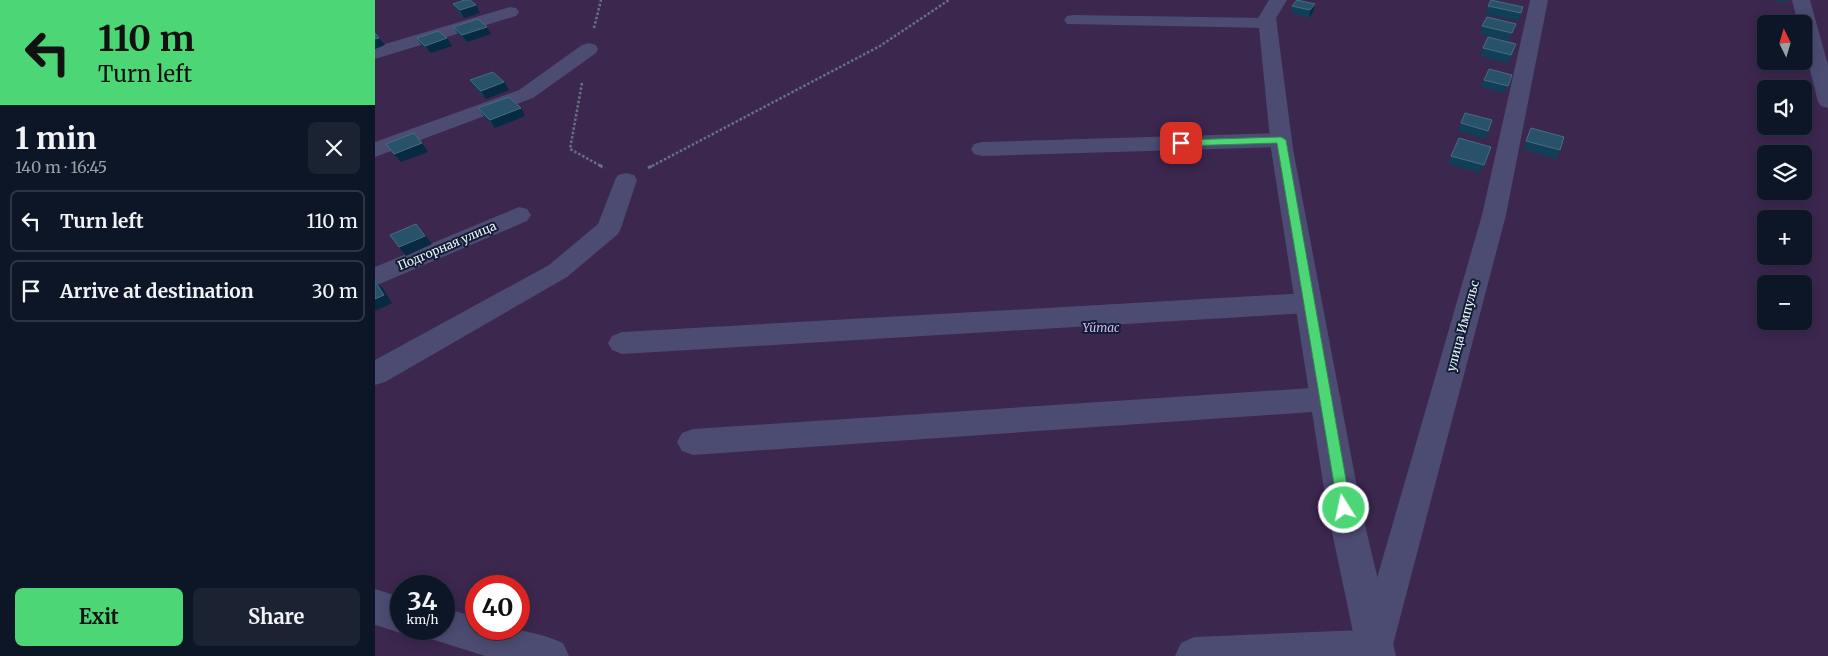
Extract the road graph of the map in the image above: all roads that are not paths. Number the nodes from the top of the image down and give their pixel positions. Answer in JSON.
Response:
{"nodes":[{"id":1,"x":1539,"y":0,"type":"edge"},
{"id":2,"x":1801,"y":0,"type":"edge"},
{"id":3,"x":1273,"y":11,"type":"edge"},
{"id":4,"x":510,"y":12,"type":"dead end"},
{"id":5,"x":1073,"y":20,"type":"dead end"},
{"id":6,"x":589,"y":49,"type":"road end"},
{"id":7,"x":375,"y":53,"type":"edge"},
{"id":8,"x":1828,"y":102,"type":"edge"},
{"id":9,"x":1281,"y":140,"type":"junction"},
{"id":10,"x":982,"y":149,"type":"dead end"},
{"id":11,"x":375,"y":150,"type":"edge"},
{"id":12,"x":625,"y":180,"type":"road end"},
{"id":13,"x":519,"y":215,"type":"dead end"},
{"id":14,"x":375,"y":277,"type":"edge"},
{"id":15,"x":1309,"y":303,"type":"junction"},
{"id":16,"x":622,"y":342,"type":"dead end"},
{"id":17,"x":375,"y":374,"type":"edge"},
{"id":18,"x":1326,"y":399,"type":"junction"},
{"id":19,"x":693,"y":442,"type":"dead end"},
{"id":20,"x":375,"y":607,"type":"edge"},
{"id":21,"x":390,"y":611,"type":"edge"},
{"id":22,"x":455,"y":629,"type":"edge"},
{"id":23,"x":1376,"y":652,"type":"edge"},
{"id":24,"x":550,"y":656,"type":"edge"},
{"id":25,"x":1194,"y":656,"type":"edge"}],
"edges":[{"from":1,"to":23,"type":"street","name":"улица Импульс"},
{"from":2,"to":8,"type":"street"},
{"from":3,"to":5,"type":"street"},
{"from":3,"to":9,"type":"street"},
{"from":4,"to":7,"type":"street"},
{"from":6,"to":11,"type":"street"},
{"from":9,"to":10,"type":"street"},
{"from":9,"to":15,"type":"street"},
{"from":12,"to":17,"type":"street"},
{"from":13,"to":14,"type":"street","name":"Подгорная улица"},
{"from":15,"to":16,"type":"street"},
{"from":15,"to":18,"type":"street"},
{"from":18,"to":19,"type":"street"},
{"from":18,"to":23,"type":"street"},
{"from":20,"to":21,"type":"street"},
{"from":22,"to":24,"type":"street"},
{"from":23,"to":25,"type":"street"}]}
